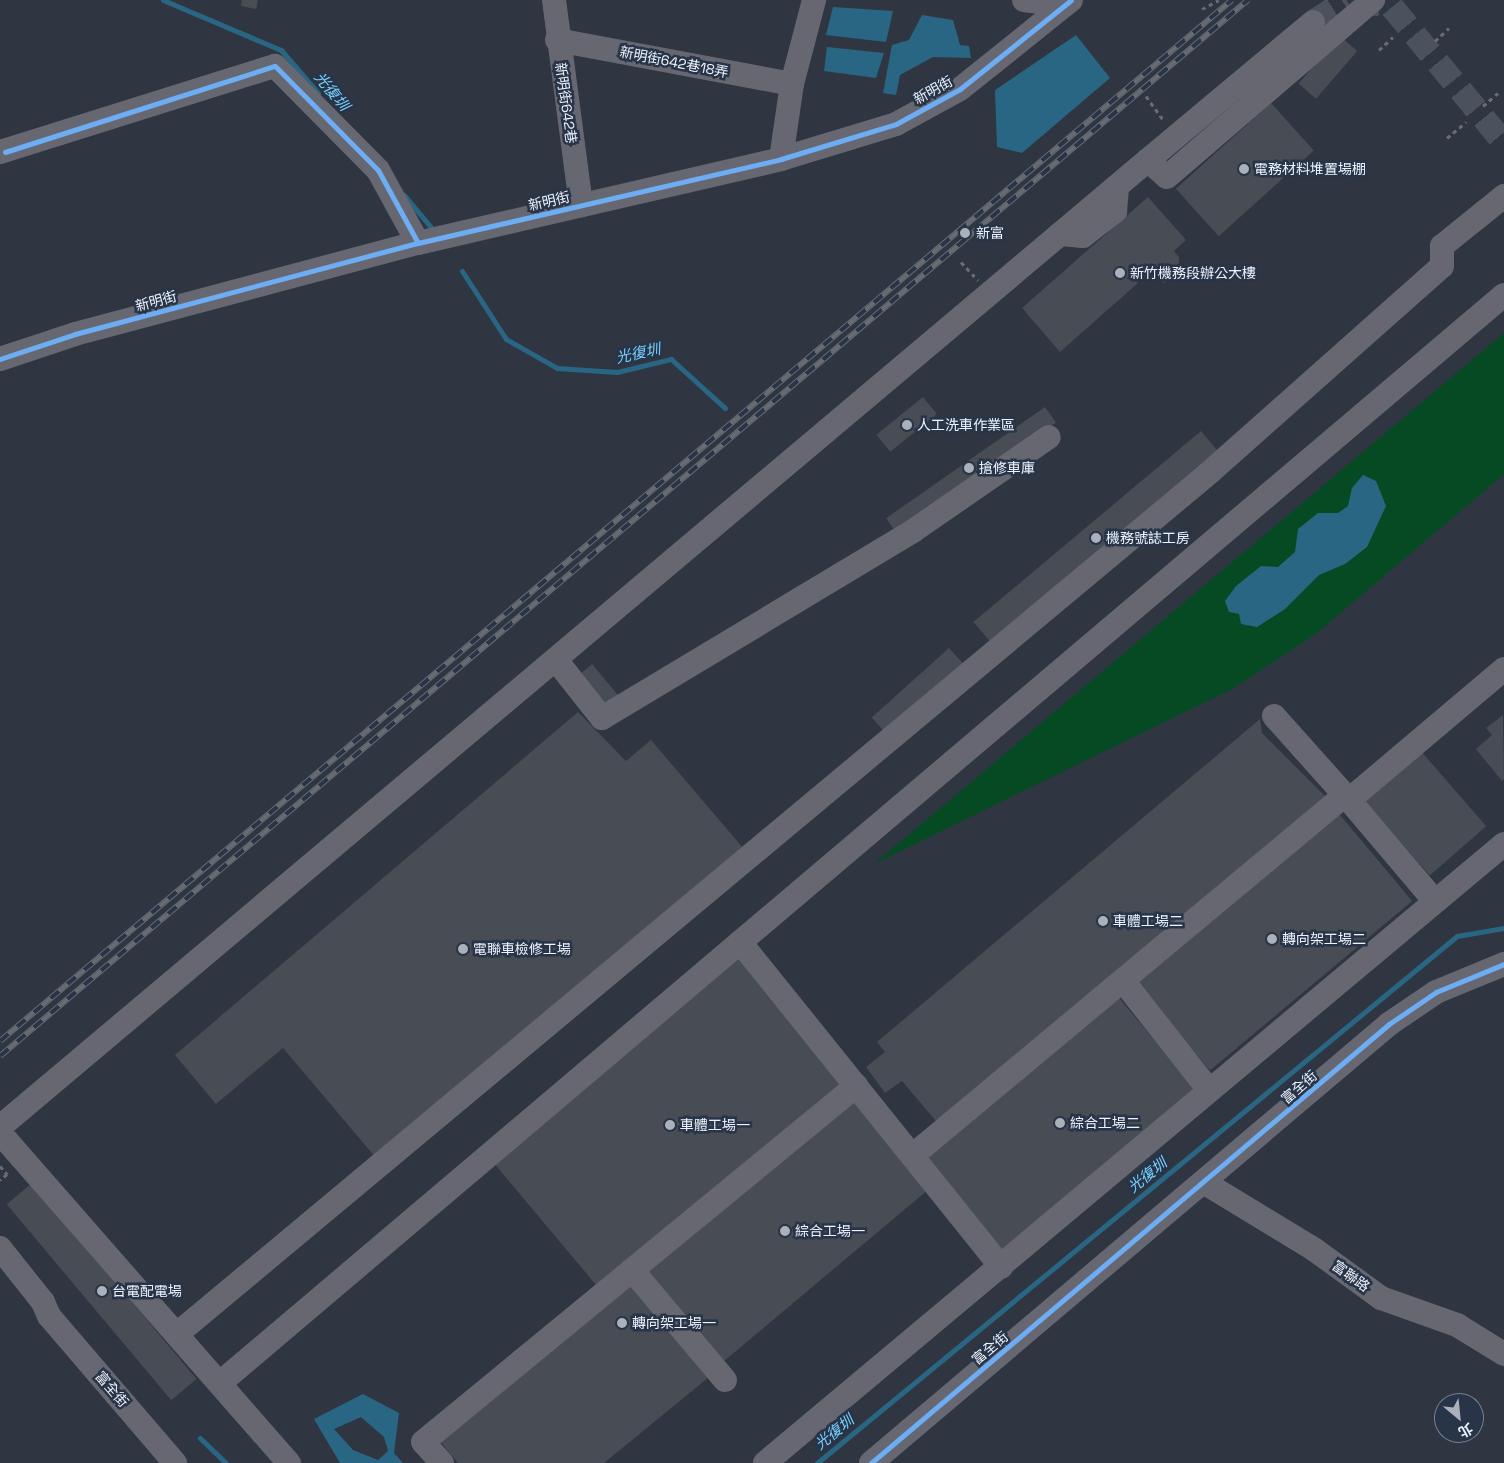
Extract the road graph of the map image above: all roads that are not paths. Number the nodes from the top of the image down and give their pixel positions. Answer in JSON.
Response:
{"nodes":[{"id":1,"x":554,"y":0,"type":"edge"},
{"id":2,"x":814,"y":0,"type":"edge"},
{"id":3,"x":1024,"y":0,"type":"edge"},
{"id":4,"x":1373,"y":0,"type":"edge"},
{"id":5,"x":1067,"y":2,"type":"edge"},
{"id":6,"x":1313,"y":22,"type":"tunnel mouth"},
{"id":7,"x":557,"y":40,"type":"junction"},
{"id":8,"x":792,"y":84,"type":"junction"},
{"id":9,"x":1,"y":154,"type":"edge"},
{"id":10,"x":781,"y":159,"type":"junction"},
{"id":11,"x":1148,"y":160,"type":"junction"},
{"id":12,"x":1504,"y":196,"type":"edge"},
{"id":13,"x":581,"y":205,"type":"junction"},
{"id":14,"x":418,"y":243,"type":"junction"},
{"id":15,"x":1504,"y":295,"type":"edge"},
{"id":16,"x":0,"y":359,"type":"edge"},
{"id":17,"x":1049,"y":437,"type":"dead end"},
{"id":18,"x":556,"y":660,"type":"junction"},
{"id":19,"x":1504,"y":669,"type":"edge"},
{"id":20,"x":1274,"y":716,"type":"dead end"},
{"id":21,"x":1347,"y":798,"type":"junction"},
{"id":22,"x":1500,"y":852,"type":"edge"},
{"id":23,"x":1433,"y":899,"type":"junction"},
{"id":24,"x":740,"y":942,"type":"junction"},
{"id":25,"x":1504,"y":964,"type":"edge"},
{"id":26,"x":1124,"y":982,"type":"junction"},
{"id":27,"x":856,"y":1086,"type":"junction"},
{"id":28,"x":1209,"y":1090,"type":"junction"},
{"id":29,"x":0,"y":1127,"type":"edge"},
{"id":30,"x":0,"y":1133,"type":"edge"},
{"id":31,"x":912,"y":1156,"type":"junction"},
{"id":32,"x":1205,"y":1183,"type":"junction"},
{"id":33,"x":0,"y":1248,"type":"edge"},
{"id":34,"x":1000,"y":1266,"type":"junction"},
{"id":35,"x":0,"y":1268,"type":"edge"},
{"id":36,"x":632,"y":1270,"type":"junction"},
{"id":37,"x":49,"y":1316,"type":"junction"},
{"id":38,"x":177,"y":1334,"type":"junction"},
{"id":39,"x":1504,"y":1354,"type":"edge"},
{"id":40,"x":725,"y":1380,"type":"dead end"},
{"id":41,"x":220,"y":1383,"type":"junction"},
{"id":42,"x":175,"y":1463,"type":"edge"},
{"id":43,"x":289,"y":1463,"type":"edge"},
{"id":44,"x":442,"y":1463,"type":"edge"},
{"id":45,"x":765,"y":1463,"type":"edge"},
{"id":46,"x":871,"y":1463,"type":"edge"}],
"edges":[{"from":1,"to":7,"type":"street","name":"新明街642巷"},
{"from":2,"to":8,"type":"street"},
{"from":3,"to":5,"type":"street"},
{"from":4,"to":11,"type":"street"},
{"from":5,"to":10,"type":"street","name":"新明街"},
{"from":6,"to":11,"type":"street"},
{"from":7,"to":8,"type":"street","name":"新明街642巷18弄"},
{"from":7,"to":13,"type":"street","name":"新明街642巷"},
{"from":8,"to":10,"type":"street"},
{"from":9,"to":14,"type":"street"},
{"from":10,"to":13,"type":"street","name":"新明街"},
{"from":11,"to":18,"type":"street"},
{"from":12,"to":38,"type":"street"},
{"from":13,"to":14,"type":"street","name":"新明街"},
{"from":14,"to":16,"type":"street","name":"新明街"},
{"from":15,"to":24,"type":"street"},
{"from":17,"to":18,"type":"street"},
{"from":18,"to":29,"type":"street"},
{"from":19,"to":21,"type":"street"},
{"from":20,"to":21,"type":"street"},
{"from":21,"to":23,"type":"street"},
{"from":21,"to":26,"type":"street"},
{"from":22,"to":23,"type":"street"},
{"from":23,"to":28,"type":"street"},
{"from":24,"to":27,"type":"street"},
{"from":24,"to":41,"type":"street"},
{"from":25,"to":32,"type":"street","name":"富全街"},
{"from":26,"to":28,"type":"street"},
{"from":26,"to":31,"type":"street"},
{"from":27,"to":31,"type":"street"},
{"from":27,"to":36,"type":"street"},
{"from":28,"to":34,"type":"street"},
{"from":30,"to":38,"type":"street"},
{"from":31,"to":34,"type":"street"},
{"from":32,"to":39,"type":"street","name":"富聯路"},
{"from":32,"to":46,"type":"street","name":"富全街"},
{"from":33,"to":37,"type":"street","name":"富全街"},
{"from":34,"to":45,"type":"street"},
{"from":35,"to":37,"type":"street","name":"富全街"},
{"from":36,"to":40,"type":"street"},
{"from":36,"to":44,"type":"street"},
{"from":37,"to":42,"type":"street","name":"富全街"},
{"from":38,"to":41,"type":"street"},
{"from":41,"to":43,"type":"street"}]}
